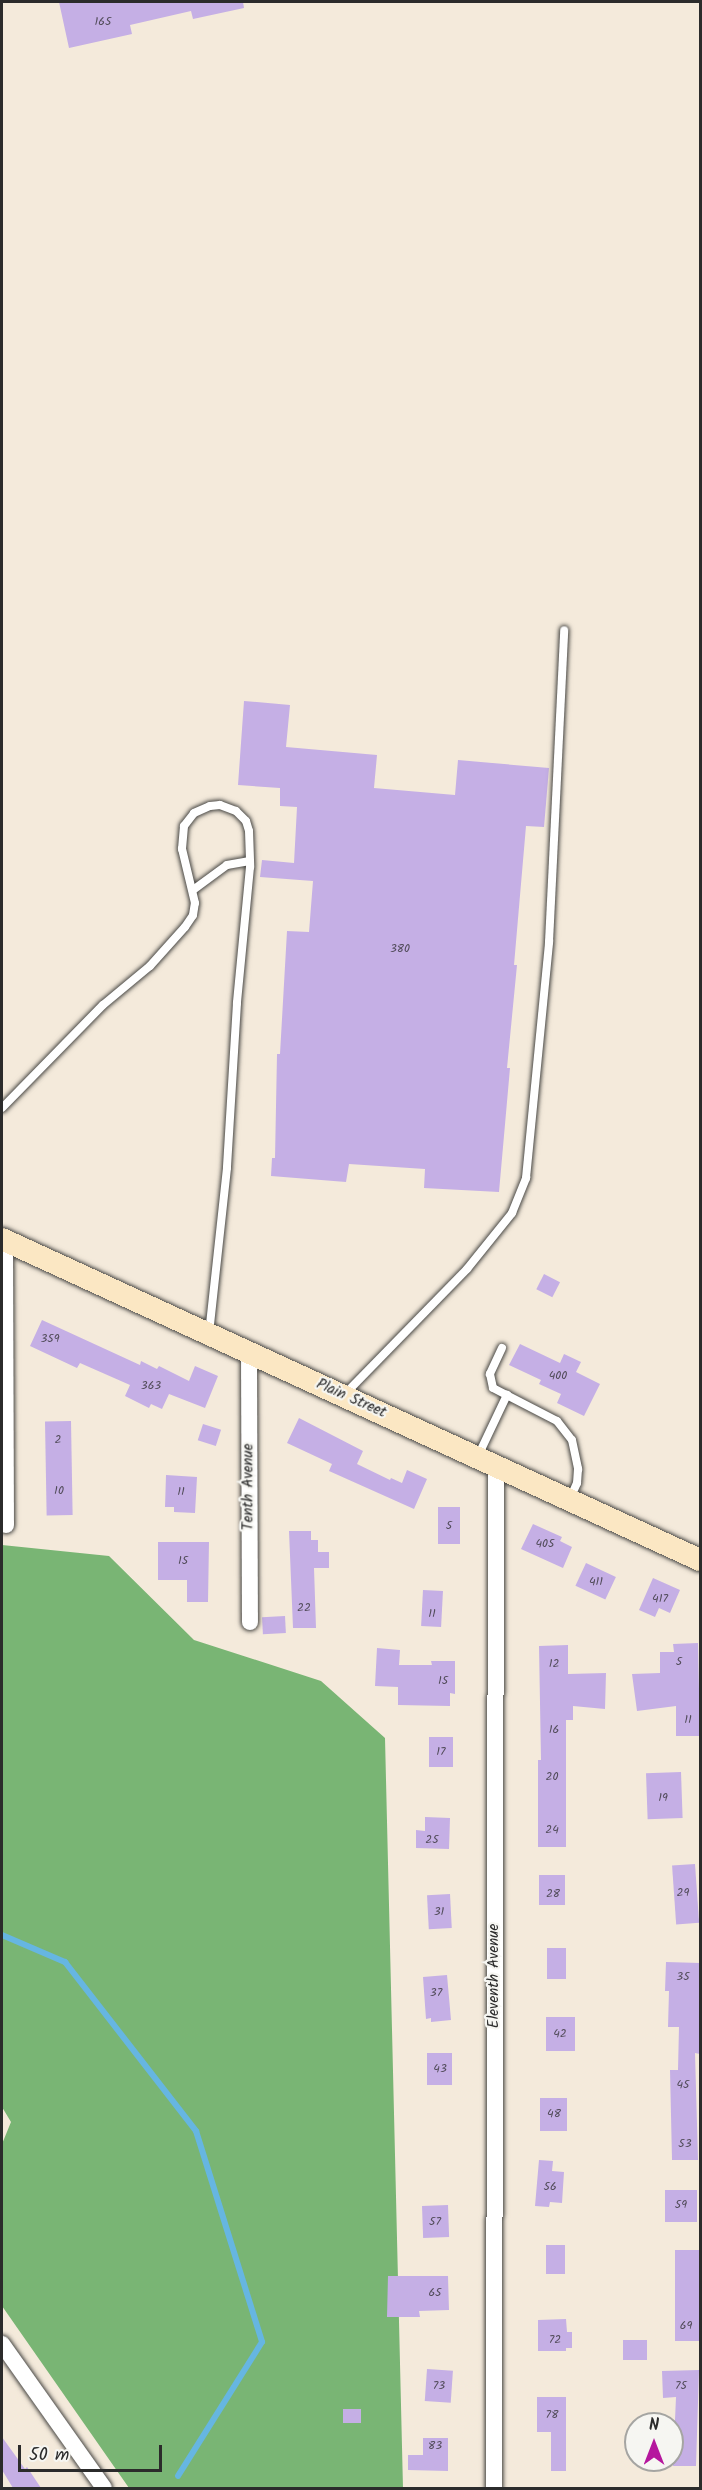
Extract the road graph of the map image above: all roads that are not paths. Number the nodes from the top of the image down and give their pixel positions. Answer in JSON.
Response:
{"nodes":[{"id":1,"x":564,"y":630,"type":"dead end"},
{"id":2,"x":250,"y":861,"type":"junction"},
{"id":3,"x":193,"y":890,"type":"junction"},
{"id":4,"x":2,"y":1108,"type":"edge"},
{"id":5,"x":3,"y":1240,"type":"edge"},
{"id":6,"x":209,"y":1334,"type":"junction"},
{"id":7,"x":502,"y":1348,"type":"dead end"},
{"id":8,"x":249,"y":1352,"type":"junction"},
{"id":9,"x":344,"y":1395,"type":"junction"},
{"id":10,"x":507,"y":1395,"type":"junction"},
{"id":11,"x":487,"y":1460,"type":"junction"},
{"id":12,"x":570,"y":1501,"type":"junction"},
{"id":13,"x":6,"y":1525,"type":"dead end"},
{"id":14,"x":700,"y":1560,"type":"edge"},
{"id":15,"x":250,"y":1622,"type":"dead end"},
{"id":16,"x":2,"y":2344,"type":"edge"},
{"id":17,"x":104,"y":2488,"type":"edge"},
{"id":18,"x":494,"y":2488,"type":"edge"}],
"edges":[{"from":1,"to":9,"type":"lane"},
{"from":2,"to":3,"type":"lane"},
{"from":2,"to":3,"type":"lane"},
{"from":2,"to":6,"type":"lane"},
{"from":3,"to":4,"type":"lane"},
{"from":5,"to":6,"type":"main road","name":"Plain Street"},
{"from":5,"to":13,"type":"street"},
{"from":6,"to":8,"type":"main road","name":"Plain Street"},
{"from":7,"to":10,"type":"lane"},
{"from":8,"to":9,"type":"main road","name":"Plain Street"},
{"from":8,"to":15,"type":"street","name":"Tenth Avenue"},
{"from":9,"to":11,"type":"main road","name":"Plain Street"},
{"from":10,"to":11,"type":"lane"},
{"from":10,"to":12,"type":"lane"},
{"from":11,"to":12,"type":"main road","name":"Plain Street"},
{"from":11,"to":18,"type":"street","name":"Eleventh Avenue"},
{"from":12,"to":14,"type":"main road","name":"Plain Street"},
{"from":16,"to":17,"type":"street"}]}
